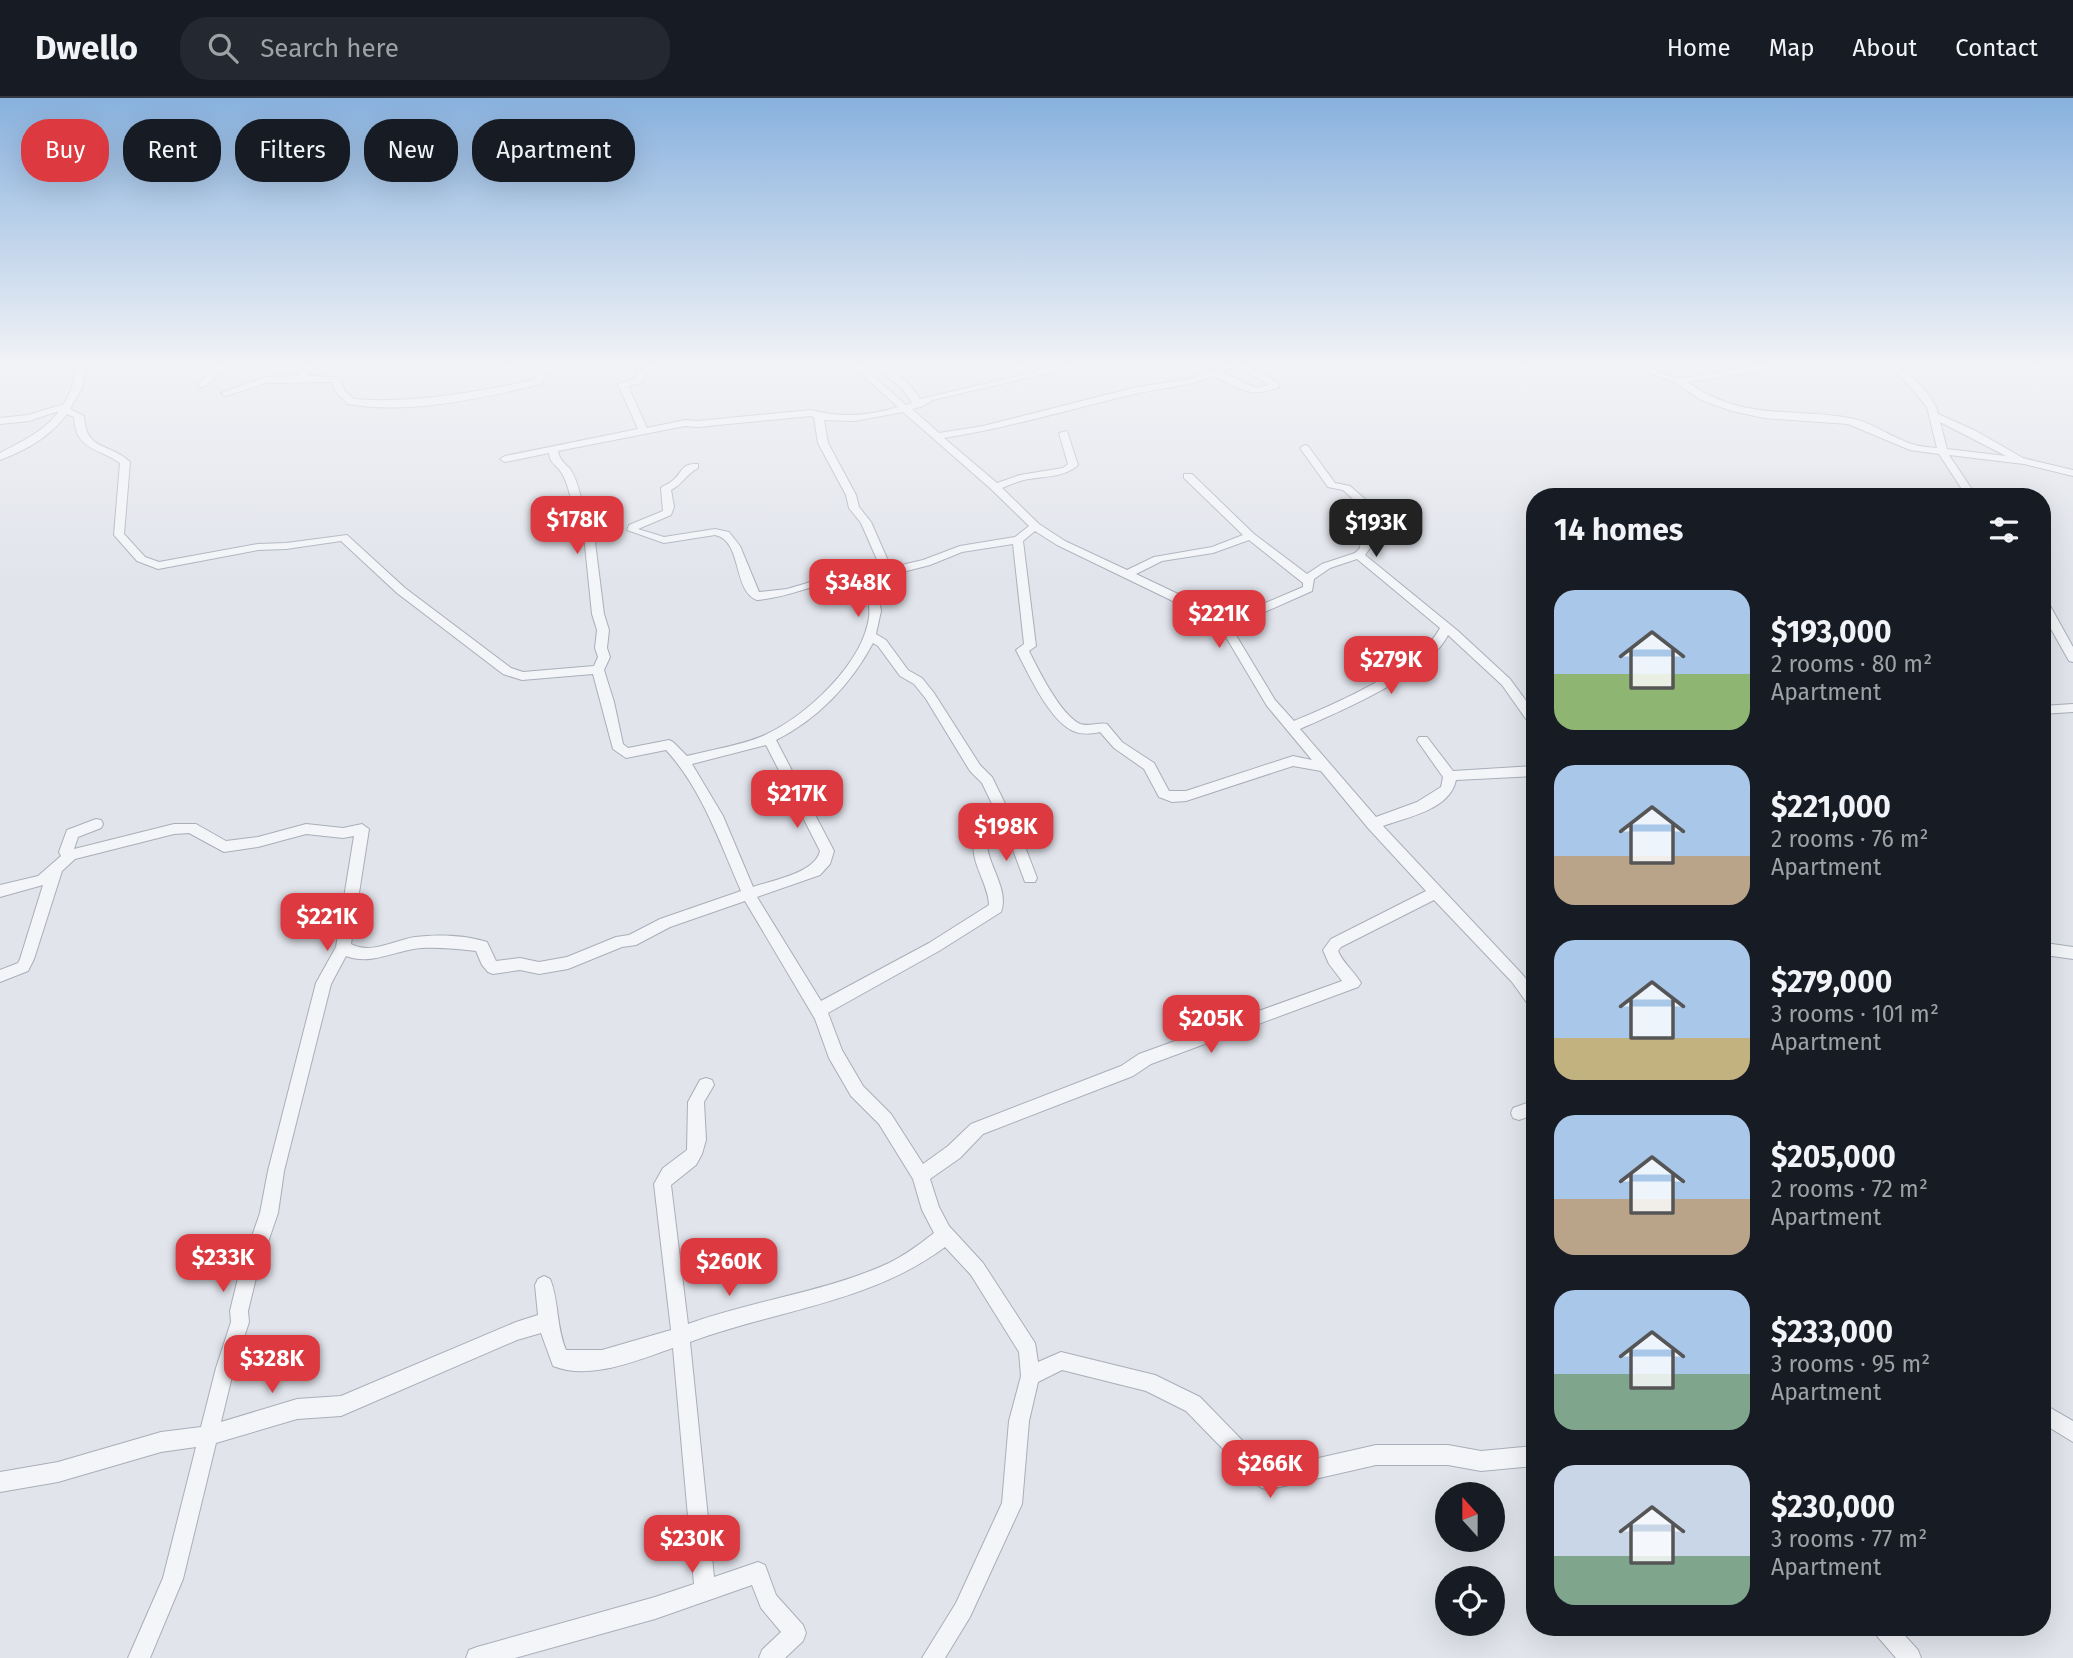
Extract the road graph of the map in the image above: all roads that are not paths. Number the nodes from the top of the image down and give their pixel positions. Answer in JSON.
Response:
{"nodes":[{"id":1,"x":40,"y":436,"type":"edge"},
{"id":2,"x":82,"y":436,"type":"edge"},
{"id":3,"x":624,"y":436,"type":"edge"},
{"id":4,"x":821,"y":436,"type":"edge"},
{"id":5,"x":936,"y":436,"type":"edge"},
{"id":6,"x":1065,"y":436,"type":"edge"},
{"id":7,"x":1883,"y":436,"type":"edge"},
{"id":8,"x":1939,"y":436,"type":"edge"},
{"id":9,"x":1980,"y":436,"type":"edge"},
{"id":10,"x":1305,"y":448,"type":"dead end"},
{"id":11,"x":553,"y":449,"type":"junction"},
{"id":12,"x":1943,"y":453,"type":"junction"},
{"id":13,"x":0,"y":457,"type":"edge"},
{"id":14,"x":505,"y":459,"type":"dead end"},
{"id":15,"x":2024,"y":461,"type":"junction"},
{"id":16,"x":694,"y":466,"type":"dead end"},
{"id":17,"x":2073,"y":473,"type":"edge"},
{"id":18,"x":1188,"y":476,"type":"dead end"},
{"id":19,"x":995,"y":487,"type":"junction"},
{"id":20,"x":1966,"y":488,"type":"edge"},
{"id":21,"x":1035,"y":526,"type":"junction"},
{"id":22,"x":1250,"y":536,"type":"junction"},
{"id":23,"x":1018,"y":540,"type":"junction"},
{"id":24,"x":1359,"y":555,"type":"junction"},
{"id":25,"x":892,"y":572,"type":"junction"},
{"id":26,"x":878,"y":573,"type":"junction"},
{"id":27,"x":1128,"y":573,"type":"junction"},
{"id":28,"x":1308,"y":581,"type":"junction"},
{"id":29,"x":2051,"y":618,"type":"edge"},
{"id":30,"x":1224,"y":625,"type":"junction"},
{"id":31,"x":1447,"y":628,"type":"junction"},
{"id":32,"x":870,"y":636,"type":"junction"},
{"id":33,"x":2073,"y":658,"type":"edge"},
{"id":34,"x":598,"y":670,"type":"junction"},
{"id":35,"x":2073,"y":708,"type":"edge"},
{"id":36,"x":2051,"y":709,"type":"edge"},
{"id":37,"x":1526,"y":710,"type":"edge"},
{"id":38,"x":1293,"y":727,"type":"junction"},
{"id":39,"x":769,"y":739,"type":"junction"},
{"id":40,"x":1423,"y":740,"type":"dead end"},
{"id":41,"x":684,"y":761,"type":"junction"},
{"id":42,"x":1327,"y":767,"type":"junction"},
{"id":43,"x":1526,"y":771,"type":"edge"},
{"id":44,"x":1450,"y":776,"type":"junction"},
{"id":45,"x":96,"y":824,"type":"dead end"},
{"id":46,"x":1373,"y":824,"type":"junction"},
{"id":47,"x":1014,"y":836,"type":"junction"},
{"id":48,"x":71,"y":855,"type":"junction"},
{"id":49,"x":55,"y":869,"type":"junction"},
{"id":50,"x":1030,"y":878,"type":"dead end"},
{"id":51,"x":0,"y":891,"type":"edge"},
{"id":52,"x":749,"y":893,"type":"junction"},
{"id":53,"x":1435,"y":893,"type":"junction"},
{"id":54,"x":343,"y":947,"type":"junction"},
{"id":55,"x":2051,"y":950,"type":"edge"},
{"id":56,"x":2073,"y":953,"type":"edge"},
{"id":57,"x":0,"y":976,"type":"edge"},
{"id":58,"x":1526,"y":990,"type":"edge"},
{"id":59,"x":819,"y":1010,"type":"junction"},
{"id":60,"x":706,"y":1085,"type":"dead end"},
{"id":61,"x":921,"y":1176,"type":"junction"},
{"id":62,"x":946,"y":1235,"type":"junction"},
{"id":63,"x":544,"y":1285,"type":"dead end"},
{"id":64,"x":546,"y":1322,"type":"junction"},
{"id":65,"x":680,"y":1337,"type":"junction"},
{"id":66,"x":1030,"y":1376,"type":"junction"},
{"id":67,"x":2051,"y":1418,"type":"edge"},
{"id":68,"x":2073,"y":1432,"type":"edge"},
{"id":69,"x":210,"y":1435,"type":"junction"},
{"id":70,"x":1526,"y":1457,"type":"edge"},
{"id":71,"x":0,"y":1482,"type":"edge"},
{"id":72,"x":705,"y":1592,"type":"junction"},
{"id":73,"x":1892,"y":1636,"type":"edge"},
{"id":74,"x":139,"y":1658,"type":"edge"},
{"id":75,"x":478,"y":1658,"type":"edge"},
{"id":76,"x":770,"y":1658,"type":"edge"},
{"id":77,"x":933,"y":1658,"type":"edge"},
{"id":78,"x":1910,"y":1658,"type":"edge"}],
"edges":[{"from":1,"to":13,"type":"street"},
{"from":2,"to":34,"type":"street"},
{"from":3,"to":11,"type":"street"},
{"from":4,"to":25,"type":"street"},
{"from":5,"to":19,"type":"street"},
{"from":6,"to":19,"type":"street"},
{"from":7,"to":12,"type":"street"},
{"from":8,"to":12,"type":"street"},
{"from":9,"to":15,"type":"street"},
{"from":10,"to":24,"type":"street"},
{"from":11,"to":14,"type":"street"},
{"from":11,"to":34,"type":"street"},
{"from":12,"to":15,"type":"street"},
{"from":12,"to":20,"type":"street"},
{"from":15,"to":17,"type":"street"},
{"from":16,"to":26,"type":"street"},
{"from":18,"to":22,"type":"street"},
{"from":19,"to":21,"type":"street"},
{"from":21,"to":23,"type":"street"},
{"from":21,"to":27,"type":"street"},
{"from":22,"to":27,"type":"street"},
{"from":22,"to":28,"type":"street"},
{"from":23,"to":25,"type":"street"},
{"from":23,"to":42,"type":"street"},
{"from":24,"to":28,"type":"street"},
{"from":24,"to":31,"type":"street"},
{"from":25,"to":26,"type":"street"},
{"from":26,"to":32,"type":"street"},
{"from":27,"to":30,"type":"street"},
{"from":28,"to":30,"type":"street"},
{"from":29,"to":33,"type":"street"},
{"from":30,"to":38,"type":"street"},
{"from":31,"to":37,"type":"street"},
{"from":31,"to":38,"type":"street"},
{"from":32,"to":39,"type":"street"},
{"from":32,"to":47,"type":"street"},
{"from":34,"to":41,"type":"street"},
{"from":35,"to":36,"type":"street"},
{"from":38,"to":42,"type":"street"},
{"from":39,"to":41,"type":"street"},
{"from":39,"to":52,"type":"street"},
{"from":40,"to":44,"type":"street"},
{"from":41,"to":52,"type":"street"},
{"from":42,"to":46,"type":"street"},
{"from":43,"to":44,"type":"street"},
{"from":44,"to":46,"type":"street"},
{"from":45,"to":48,"type":"street"},
{"from":46,"to":53,"type":"street"},
{"from":47,"to":50,"type":"street"},
{"from":47,"to":59,"type":"street"},
{"from":48,"to":49,"type":"street"},
{"from":48,"to":54,"type":"street"},
{"from":49,"to":51,"type":"street"},
{"from":49,"to":57,"type":"street"},
{"from":52,"to":54,"type":"street"},
{"from":52,"to":59,"type":"street"},
{"from":53,"to":58,"type":"street"},
{"from":53,"to":61,"type":"street"},
{"from":54,"to":69,"type":"street"},
{"from":55,"to":56,"type":"street"},
{"from":59,"to":61,"type":"street"},
{"from":60,"to":65,"type":"street"},
{"from":61,"to":62,"type":"street"},
{"from":62,"to":65,"type":"street"},
{"from":62,"to":66,"type":"street"},
{"from":63,"to":64,"type":"street"},
{"from":64,"to":65,"type":"street"},
{"from":64,"to":69,"type":"street"},
{"from":65,"to":72,"type":"street"},
{"from":66,"to":70,"type":"street"},
{"from":66,"to":77,"type":"street"},
{"from":67,"to":68,"type":"street"},
{"from":69,"to":71,"type":"street"},
{"from":69,"to":74,"type":"street"},
{"from":72,"to":75,"type":"street"},
{"from":72,"to":76,"type":"street"},
{"from":73,"to":78,"type":"street"}]}
